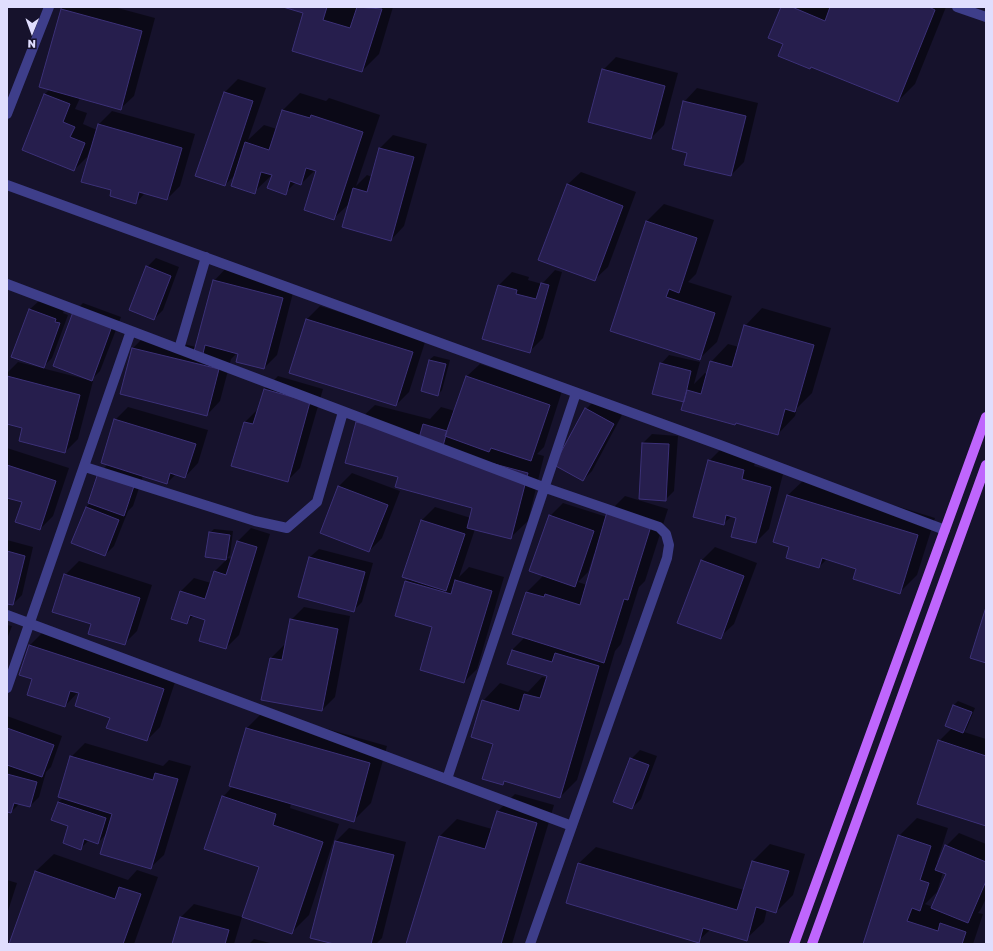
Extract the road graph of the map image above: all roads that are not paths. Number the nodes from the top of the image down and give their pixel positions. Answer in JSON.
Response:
{"nodes":[{"id":1,"x":48,"y":7,"type":"edge"},
{"id":2,"x":957,"y":7,"type":"edge"},
{"id":3,"x":986,"y":17,"type":"edge"},
{"id":4,"x":7,"y":114,"type":"edge"},
{"id":5,"x":7,"y":185,"type":"edge"},
{"id":6,"x":206,"y":257,"type":"junction"},
{"id":7,"x":7,"y":284,"type":"edge"},
{"id":8,"x":131,"y":331,"type":"junction"},
{"id":9,"x":179,"y":349,"type":"junction"},
{"id":10,"x":576,"y":393,"type":"junction"},
{"id":11,"x":343,"y":412,"type":"junction"},
{"id":12,"x":986,"y":417,"type":"edge"},
{"id":13,"x":986,"y":465,"type":"edge"},
{"id":14,"x":85,"y":467,"type":"junction"},
{"id":15,"x":543,"y":487,"type":"junction"},
{"id":16,"x":945,"y":530,"type":"junction"},
{"id":17,"x":7,"y":615,"type":"edge"},
{"id":18,"x":30,"y":624,"type":"junction"},
{"id":19,"x":7,"y":688,"type":"edge"},
{"id":20,"x":447,"y":779,"type":"junction"},
{"id":21,"x":572,"y":826,"type":"junction"},
{"id":22,"x":530,"y":944,"type":"edge"},
{"id":23,"x":794,"y":944,"type":"edge"},
{"id":24,"x":812,"y":944,"type":"edge"}],
"edges":[{"from":1,"to":4,"type":"street"},
{"from":2,"to":3,"type":"street"},
{"from":5,"to":6,"type":"street"},
{"from":6,"to":9,"type":"street"},
{"from":6,"to":10,"type":"street"},
{"from":7,"to":8,"type":"street"},
{"from":8,"to":9,"type":"street"},
{"from":8,"to":14,"type":"street"},
{"from":9,"to":11,"type":"street"},
{"from":10,"to":15,"type":"street"},
{"from":10,"to":16,"type":"street"},
{"from":11,"to":14,"type":"street"},
{"from":11,"to":15,"type":"street"},
{"from":12,"to":16,"type":"main road"},
{"from":13,"to":24,"type":"main road"},
{"from":14,"to":18,"type":"street"},
{"from":15,"to":20,"type":"street"},
{"from":15,"to":21,"type":"street"},
{"from":16,"to":23,"type":"main road"},
{"from":17,"to":18,"type":"street"},
{"from":18,"to":19,"type":"street"},
{"from":18,"to":20,"type":"street"},
{"from":20,"to":21,"type":"street"},
{"from":21,"to":22,"type":"street"}]}
